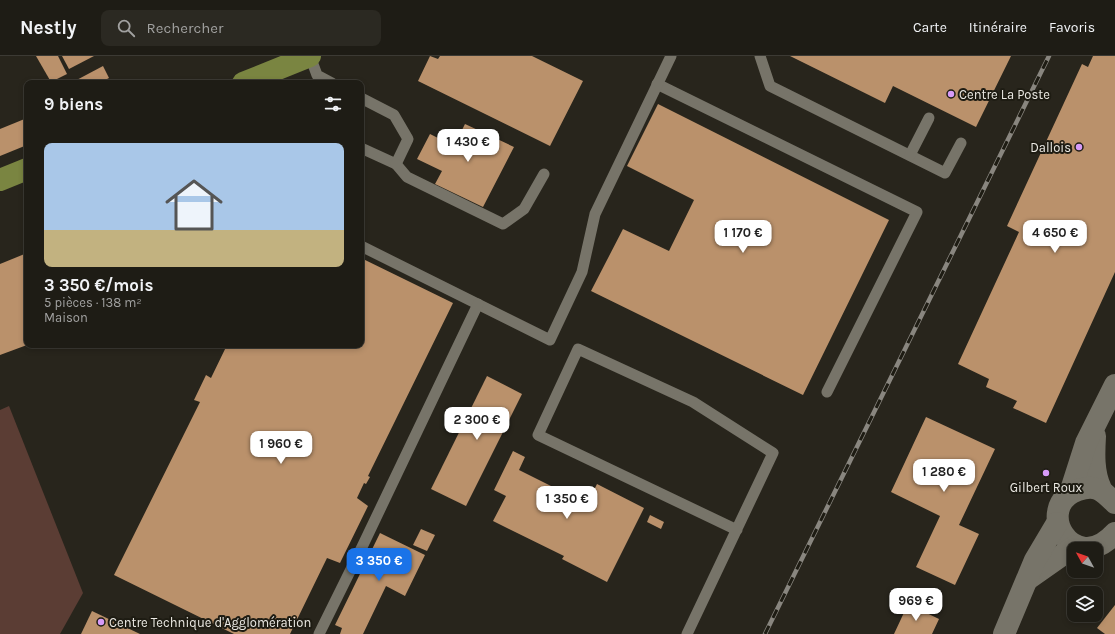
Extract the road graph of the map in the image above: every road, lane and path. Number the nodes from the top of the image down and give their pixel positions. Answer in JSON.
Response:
{"nodes":[{"id":1,"x":670,"y":56,"type":"edge"},
{"id":2,"x":760,"y":56,"type":"edge"},
{"id":3,"x":313,"y":68,"type":"edge"},
{"id":4,"x":257,"y":80,"type":"edge"},
{"id":5,"x":328,"y":80,"type":"edge"},
{"id":6,"x":657,"y":84,"type":"junction"},
{"id":7,"x":364,"y":100,"type":"edge"},
{"id":8,"x":929,"y":118,"type":"dead end"},
{"id":9,"x":961,"y":143,"type":"dead end"},
{"id":10,"x":364,"y":149,"type":"edge"},
{"id":11,"x":910,"y":155,"type":"junction"},
{"id":12,"x":396,"y":164,"type":"junction"},
{"id":13,"x":24,"y":170,"type":"edge"},
{"id":14,"x":544,"y":174,"type":"dead end"},
{"id":15,"x":0,"y":180,"type":"edge"},
{"id":16,"x":364,"y":247,"type":"edge"},
{"id":17,"x":478,"y":304,"type":"junction"},
{"id":18,"x":1113,"y":391,"type":"edge"},
{"id":19,"x":827,"y":392,"type":"dead end"},
{"id":20,"x":1095,"y":427,"type":"junction"},
{"id":21,"x":1070,"y":493,"type":"junction"},
{"id":22,"x":1108,"y":496,"type":"edge"},
{"id":23,"x":1057,"y":523,"type":"junction"},
{"id":24,"x":737,"y":530,"type":"junction"},
{"id":25,"x":1115,"y":533,"type":"edge"},
{"id":26,"x":1070,"y":542,"type":"edge"},
{"id":27,"x":1103,"y":545,"type":"edge"},
{"id":28,"x":1067,"y":551,"type":"edge"},
{"id":29,"x":1028,"y":578,"type":"junction"},
{"id":30,"x":319,"y":634,"type":"edge"},
{"id":31,"x":687,"y":634,"type":"edge"},
{"id":32,"x":1004,"y":634,"type":"edge"}],
"edges":[{"from":1,"to":6,"type":"lane"},
{"from":2,"to":11,"type":"lane"},
{"from":3,"to":4,"type":"main road"},
{"from":3,"to":5,"type":"lane"},
{"from":6,"to":17,"type":"lane"},
{"from":6,"to":19,"type":"lane"},
{"from":7,"to":12,"type":"lane"},
{"from":8,"to":11,"type":"lane"},
{"from":9,"to":11,"type":"lane"},
{"from":10,"to":12,"type":"lane"},
{"from":12,"to":14,"type":"lane"},
{"from":13,"to":15,"type":"main road"},
{"from":16,"to":17,"type":"lane"},
{"from":17,"to":30,"type":"lane"},
{"from":18,"to":20,"type":"main road"},
{"from":20,"to":21,"type":"main road"},
{"from":20,"to":22,"type":"main road"},
{"from":21,"to":22,"type":"main road"},
{"from":21,"to":23,"type":"main road"},
{"from":23,"to":26,"type":"main road"},
{"from":23,"to":29,"type":"main road"},
{"from":24,"to":24,"type":"lane"},
{"from":24,"to":31,"type":"lane"},
{"from":25,"to":27,"type":"main road"},
{"from":28,"to":29,"type":"main road"},
{"from":29,"to":32,"type":"main road"}]}
